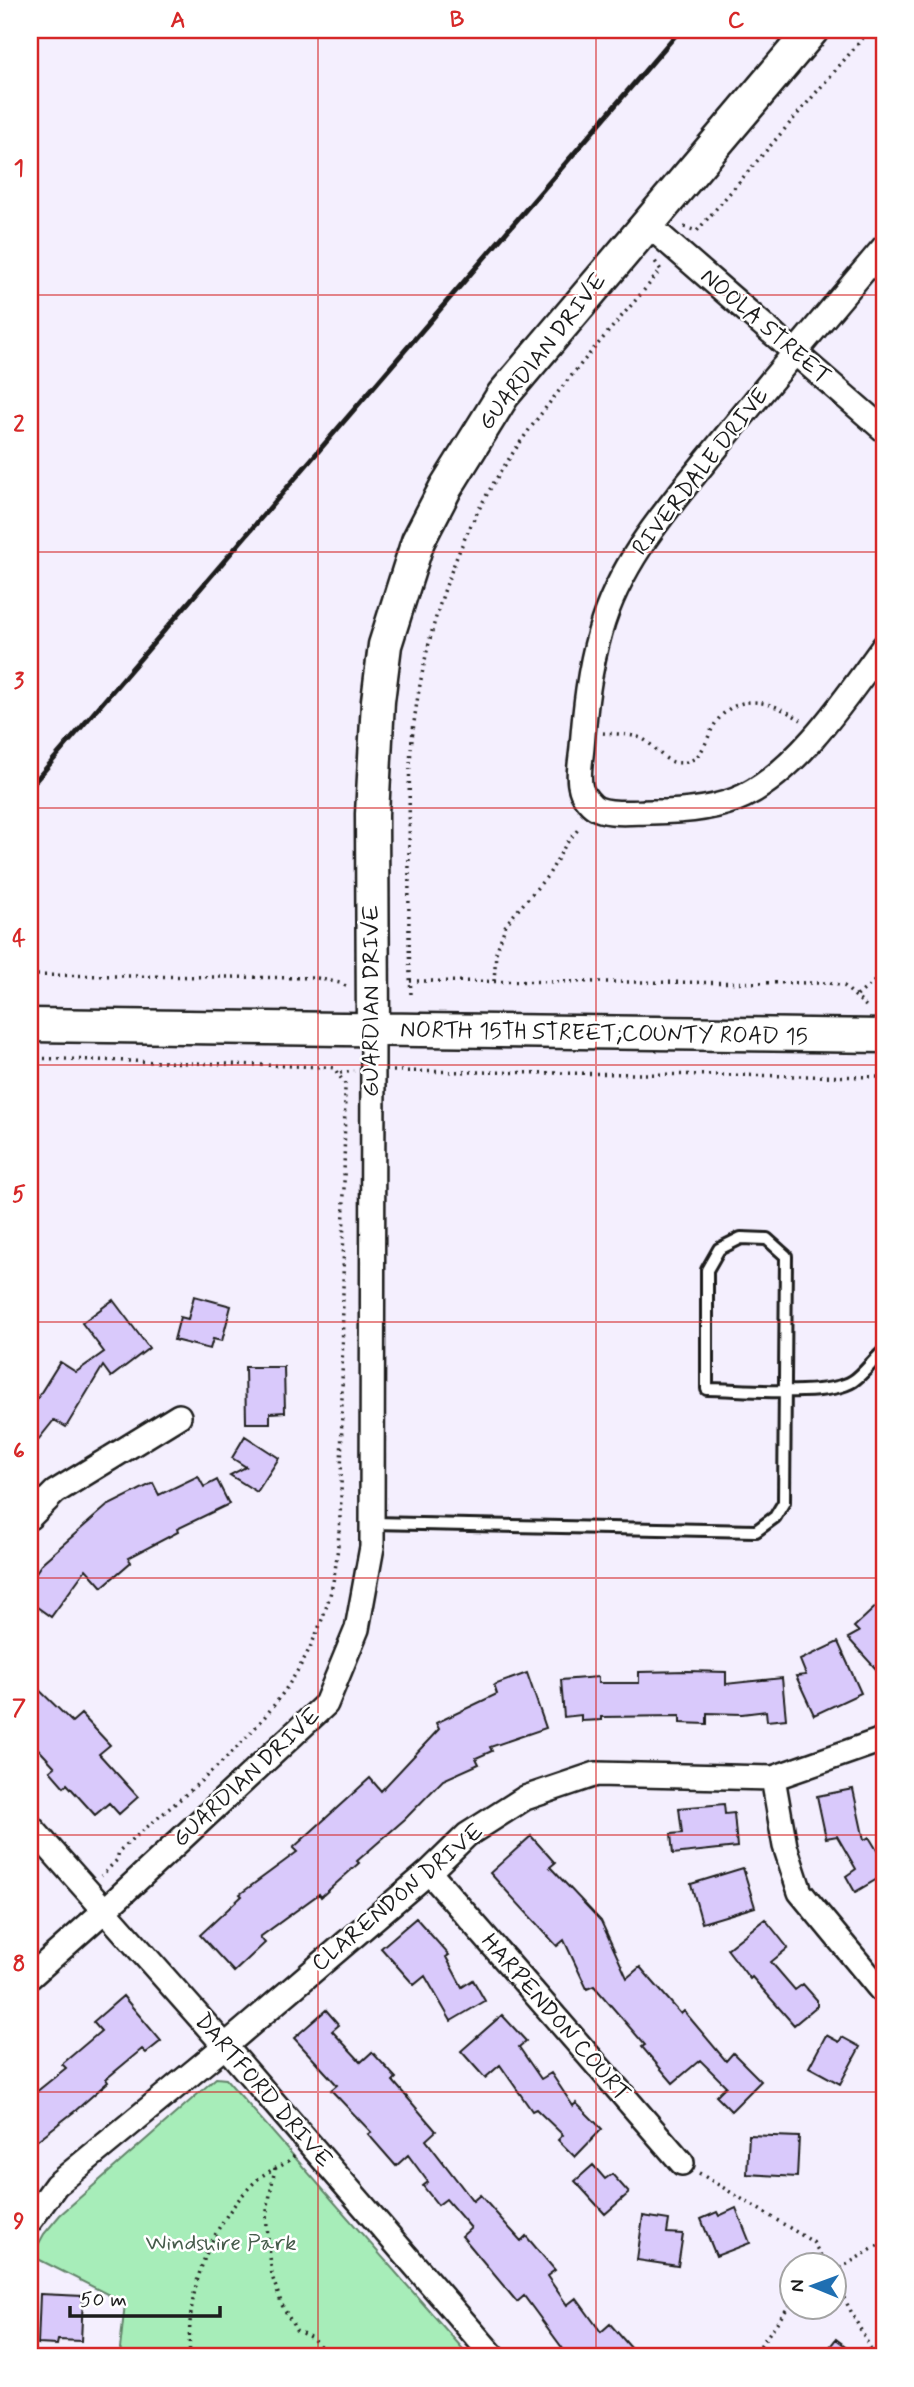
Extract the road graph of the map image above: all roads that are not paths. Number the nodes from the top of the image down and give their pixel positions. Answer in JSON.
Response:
{"nodes":[{"id":1,"x":812,"y":30,"type":"edge"},
{"id":2,"x":647,"y":224,"type":"junction"},
{"id":3,"x":884,"y":247,"type":"edge"},
{"id":4,"x":793,"y":352,"type":"junction"},
{"id":5,"x":884,"y":430,"type":"edge"},
{"id":6,"x":884,"y":646,"type":"edge"},
{"id":7,"x":30,"y":1025,"type":"edge"},
{"id":8,"x":373,"y":1031,"type":"junction"},
{"id":9,"x":884,"y":1036,"type":"edge"},
{"id":10,"x":884,"y":1351,"type":"edge"},
{"id":11,"x":785,"y":1390,"type":"junction"},
{"id":12,"x":179,"y":1416,"type":"dead end"},
{"id":13,"x":30,"y":1517,"type":"edge"},
{"id":14,"x":372,"y":1523,"type":"junction"},
{"id":15,"x":884,"y":1737,"type":"edge"},
{"id":16,"x":772,"y":1777,"type":"junction"},
{"id":17,"x":30,"y":1826,"type":"edge"},
{"id":18,"x":429,"y":1872,"type":"junction"},
{"id":19,"x":105,"y":1910,"type":"junction"},
{"id":20,"x":30,"y":1977,"type":"edge"},
{"id":21,"x":880,"y":1989,"type":"dead end"},
{"id":22,"x":225,"y":2046,"type":"junction"},
{"id":23,"x":682,"y":2163,"type":"road end"},
{"id":24,"x":30,"y":2221,"type":"edge"},
{"id":25,"x":494,"y":2357,"type":"edge"}],
"edges":[{"from":1,"to":2,"type":"street","name":"GUARDIAN DRIVE"},
{"from":2,"to":4,"type":"street","name":"NOOLA STREET"},
{"from":2,"to":8,"type":"street","name":"GUARDIAN DRIVE"},
{"from":3,"to":4,"type":"street","name":"RIVERDALE DRIVE"},
{"from":4,"to":5,"type":"street","name":"NOOLA STREET"},
{"from":4,"to":6,"type":"street","name":"RIVERDALE DRIVE"},
{"from":7,"to":8,"type":"street","name":"NORTH 15TH STREET;COUNTY ROAD 15"},
{"from":8,"to":9,"type":"street","name":"NORTH 15TH STREET;COUNTY ROAD 15"},
{"from":8,"to":14,"type":"street","name":"GUARDIAN DRIVE"},
{"from":10,"to":11,"type":"lane"},
{"from":11,"to":11,"type":"lane"},
{"from":11,"to":14,"type":"lane"},
{"from":12,"to":13,"type":"street"},
{"from":14,"to":19,"type":"street","name":"GUARDIAN DRIVE"},
{"from":15,"to":16,"type":"street","name":"CLARENDON DRIVE"},
{"from":16,"to":18,"type":"street","name":"CLARENDON DRIVE"},
{"from":16,"to":21,"type":"street"},
{"from":17,"to":19,"type":"street","name":"DARTFORD DRIVE"},
{"from":18,"to":22,"type":"street","name":"CLARENDON DRIVE"},
{"from":18,"to":23,"type":"street","name":"HARPENDON COURT"},
{"from":19,"to":20,"type":"street","name":"GUARDIAN DRIVE"},
{"from":19,"to":22,"type":"street","name":"DARTFORD DRIVE"},
{"from":22,"to":24,"type":"street","name":"CLARENDON DRIVE"},
{"from":22,"to":25,"type":"street","name":"DARTFORD DRIVE"}]}
